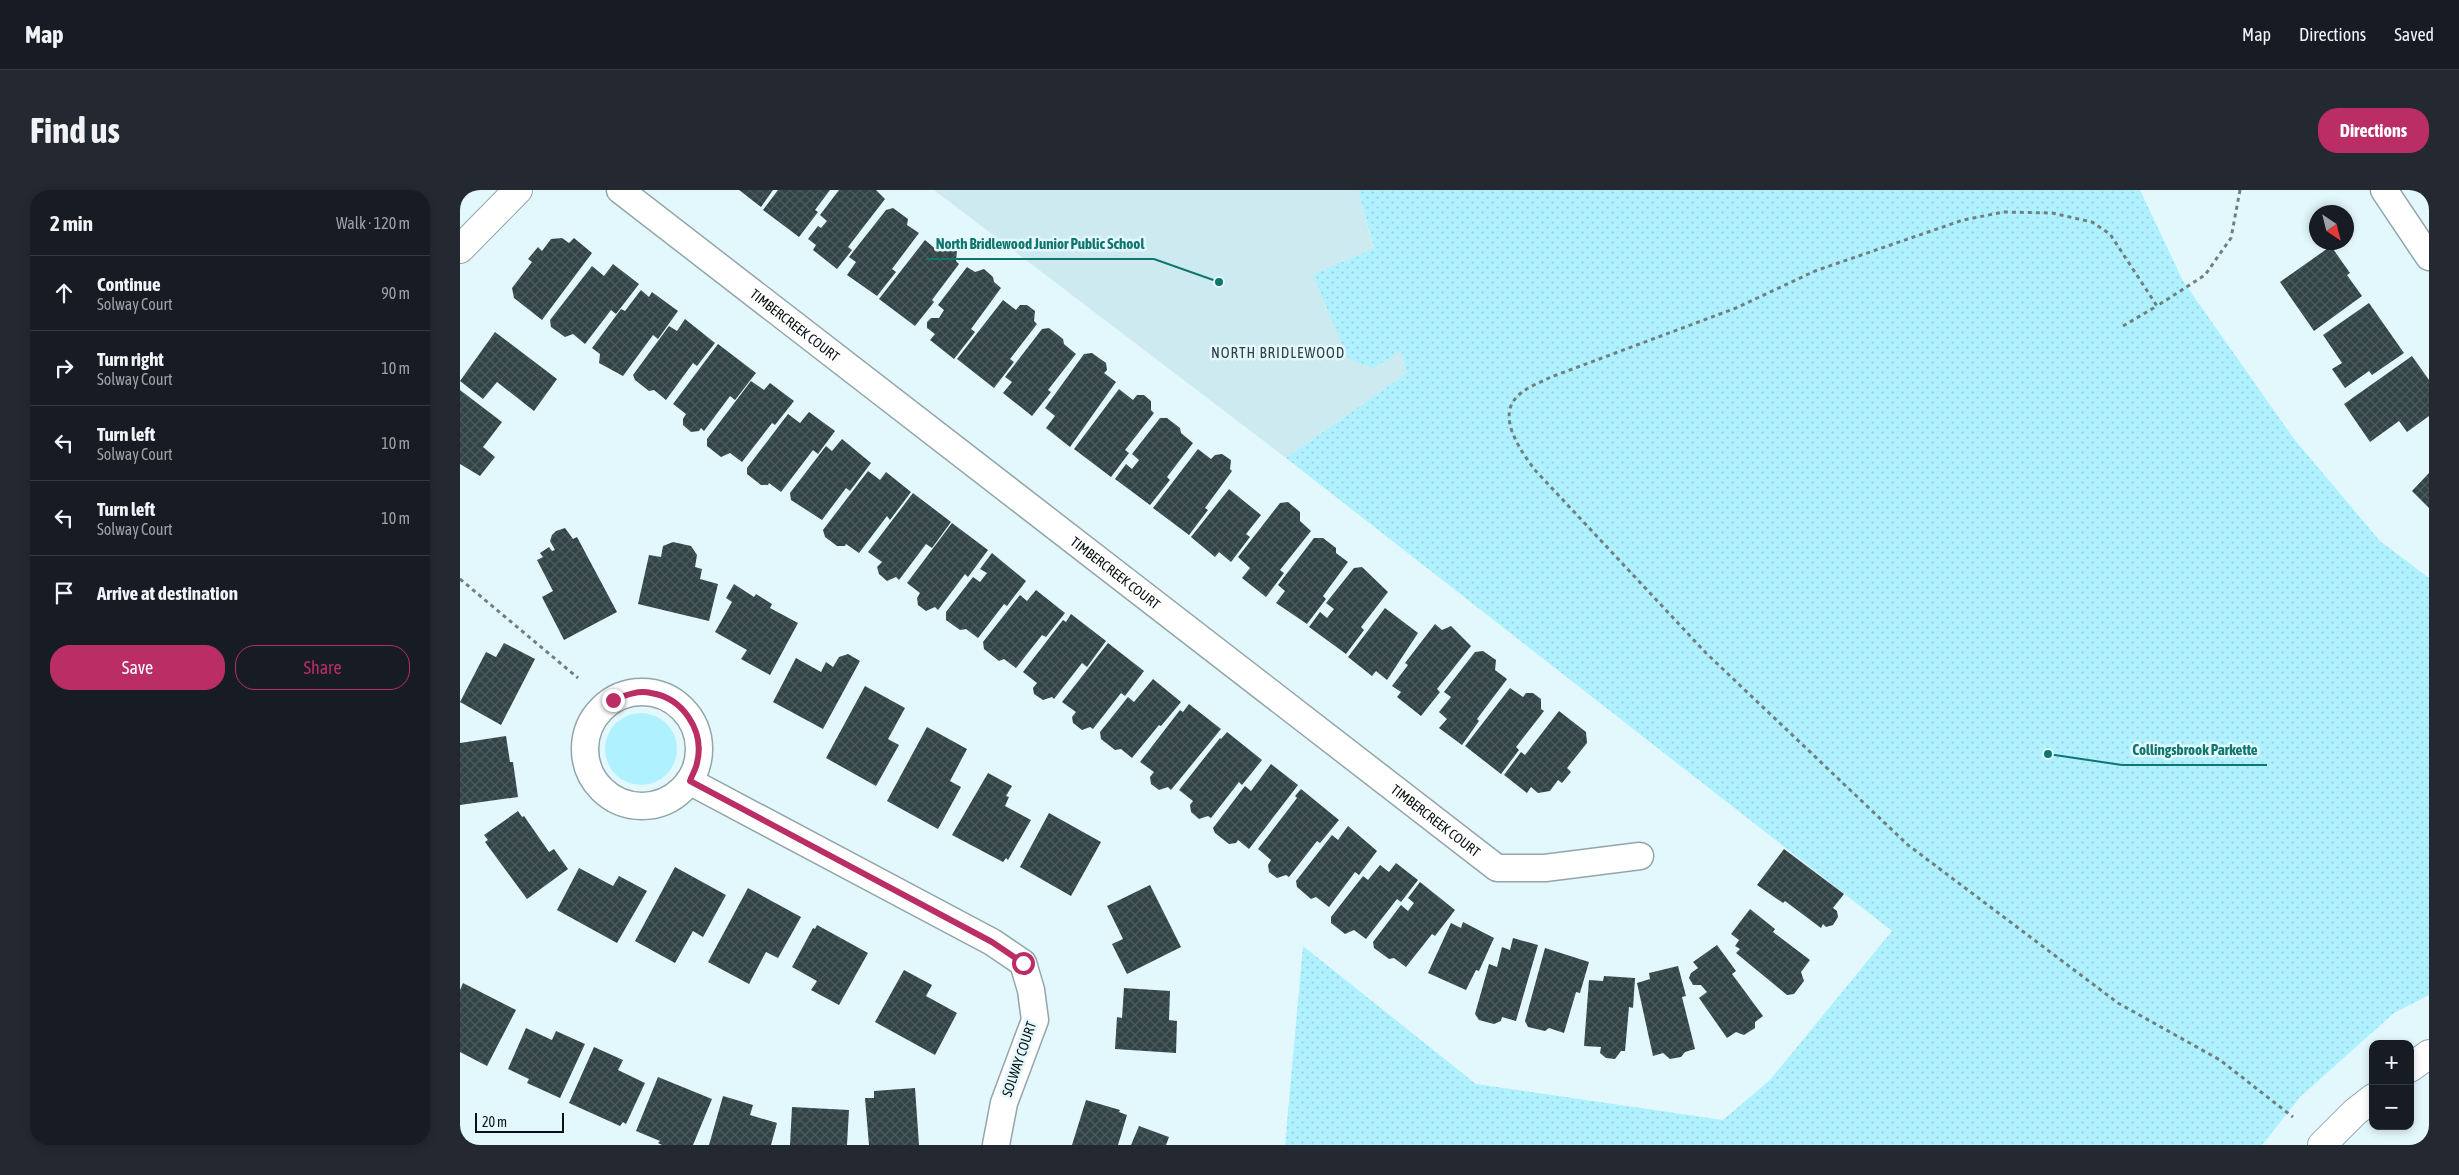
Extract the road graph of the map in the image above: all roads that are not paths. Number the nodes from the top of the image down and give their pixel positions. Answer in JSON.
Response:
{"nodes":[{"id":1,"x":518,"y":190,"type":"edge"},
{"id":2,"x":620,"y":190,"type":"edge"},
{"id":3,"x":2384,"y":190,"type":"edge"},
{"id":4,"x":460,"y":249,"type":"edge"},
{"id":5,"x":2429,"y":257,"type":"edge"},
{"id":6,"x":690,"y":781,"type":"junction"},
{"id":7,"x":1640,"y":856,"type":"dead end"},
{"id":8,"x":2429,"y":1054,"type":"edge"},
{"id":9,"x":2414,"y":1065,"type":"edge"},
{"id":10,"x":2369,"y":1101,"type":"edge"},
{"id":11,"x":996,"y":1145,"type":"edge"},
{"id":12,"x":2322,"y":1145,"type":"edge"}],
"edges":[{"from":1,"to":4,"type":"street"},
{"from":2,"to":7,"type":"street","name":"TIMBERCREEK COURT"},
{"from":3,"to":5,"type":"street"},
{"from":6,"to":6,"type":"street"},
{"from":6,"to":11,"type":"street","name":"SOLWAY COURT"},
{"from":8,"to":9,"type":"street"},
{"from":10,"to":12,"type":"street"}]}
